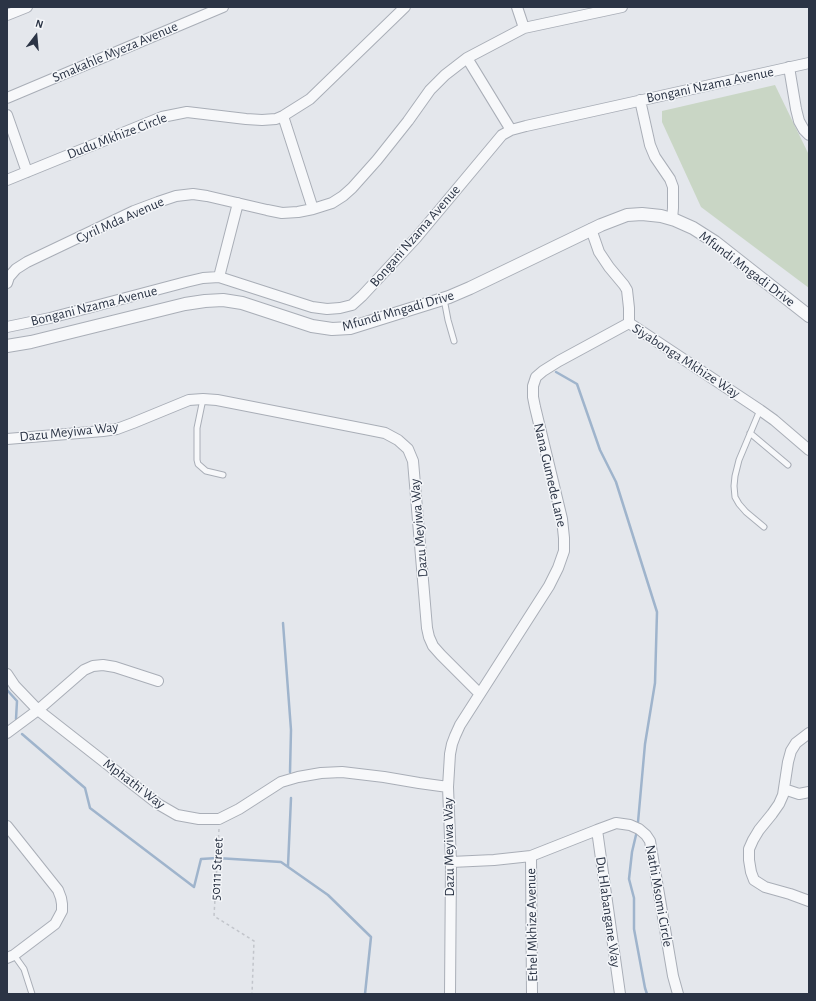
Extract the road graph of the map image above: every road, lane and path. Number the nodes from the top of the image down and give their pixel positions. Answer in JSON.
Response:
{"nodes":[{"id":1,"x":27,"y":7,"type":"edge"},
{"id":2,"x":223,"y":7,"type":"edge"},
{"id":3,"x":404,"y":7,"type":"edge"},
{"id":4,"x":517,"y":7,"type":"edge"},
{"id":5,"x":622,"y":7,"type":"edge"},
{"id":6,"x":7,"y":15,"type":"edge"},
{"id":7,"x":524,"y":28,"type":"junction"},
{"id":8,"x":467,"y":58,"type":"junction"},
{"id":9,"x":809,"y":63,"type":"edge"},
{"id":10,"x":789,"y":67,"type":"junction"},
{"id":11,"x":7,"y":98,"type":"edge"},
{"id":12,"x":640,"y":100,"type":"junction"},
{"id":13,"x":7,"y":115,"type":"edge"},
{"id":14,"x":283,"y":116,"type":"junction"},
{"id":15,"x":512,"y":130,"type":"junction"},
{"id":16,"x":809,"y":135,"type":"edge"},
{"id":17,"x":27,"y":172,"type":"junction"},
{"id":18,"x":7,"y":180,"type":"edge"},
{"id":19,"x":238,"y":203,"type":"junction"},
{"id":20,"x":313,"y":209,"type":"junction"},
{"id":21,"x":672,"y":219,"type":"junction"},
{"id":22,"x":591,"y":229,"type":"junction"},
{"id":23,"x":219,"y":278,"type":"junction"},
{"id":24,"x":7,"y":283,"type":"edge"},
{"id":25,"x":444,"y":299,"type":"junction"},
{"id":26,"x":809,"y":316,"type":"edge"},
{"id":27,"x":629,"y":323,"type":"junction"},
{"id":28,"x":7,"y":327,"type":"edge"},
{"id":29,"x":454,"y":340,"type":"dead end"},
{"id":30,"x":7,"y":346,"type":"edge"},
{"id":31,"x":536,"y":377,"type":"joint"},
{"id":32,"x":203,"y":399,"type":"junction"},
{"id":33,"x":760,"y":410,"type":"junction"},
{"id":34,"x":750,"y":433,"type":"junction"},
{"id":35,"x":7,"y":438,"type":"edge"},
{"id":36,"x":809,"y":450,"type":"edge"},
{"id":37,"x":788,"y":465,"type":"dead end"},
{"id":38,"x":223,"y":475,"type":"dead end"},
{"id":39,"x":764,"y":528,"type":"dead end"},
{"id":40,"x":7,"y":674,"type":"edge"},
{"id":41,"x":158,"y":681,"type":"dead end"},
{"id":42,"x":480,"y":694,"type":"junction"},
{"id":43,"x":38,"y":710,"type":"junction"},
{"id":44,"x":7,"y":733,"type":"edge"},
{"id":45,"x":809,"y":733,"type":"edge"},
{"id":46,"x":448,"y":786,"type":"junction"},
{"id":47,"x":784,"y":789,"type":"junction"},
{"id":48,"x":809,"y":792,"type":"edge"},
{"id":49,"x":219,"y":819,"type":"junction"},
{"id":50,"x":7,"y":826,"type":"edge"},
{"id":51,"x":597,"y":830,"type":"junction"},
{"id":52,"x":531,"y":856,"type":"junction"},
{"id":53,"x":450,"y":862,"type":"junction"},
{"id":54,"x":809,"y":901,"type":"edge"},
{"id":55,"x":10,"y":957,"type":"edge"},
{"id":56,"x":32,"y":994,"type":"edge"},
{"id":57,"x":252,"y":994,"type":"edge"},
{"id":58,"x":450,"y":994,"type":"edge"},
{"id":59,"x":532,"y":994,"type":"edge"},
{"id":60,"x":620,"y":994,"type":"edge"},
{"id":61,"x":678,"y":994,"type":"edge"}],
"edges":[{"from":1,"to":6,"type":"street"},
{"from":2,"to":11,"type":"street","name":"Smakahle Myeza Avenue"},
{"from":3,"to":14,"type":"street","name":"Dudu Mkhize Circle"},
{"from":4,"to":7,"type":"street"},
{"from":5,"to":7,"type":"street","name":"Cyril Mda Avenue"},
{"from":7,"to":8,"type":"street","name":"Cyril Mda Avenue"},
{"from":8,"to":15,"type":"street"},
{"from":8,"to":20,"type":"street","name":"Cyril Mda Avenue"},
{"from":9,"to":10,"type":"street","name":"Bongani Nzama Avenue"},
{"from":10,"to":12,"type":"street","name":"Bongani Nzama Avenue"},
{"from":10,"to":16,"type":"street"},
{"from":12,"to":15,"type":"street","name":"Bongani Nzama Avenue"},
{"from":12,"to":21,"type":"street"},
{"from":13,"to":17,"type":"street"},
{"from":14,"to":17,"type":"street","name":"Dudu Mkhize Circle"},
{"from":14,"to":20,"type":"street"},
{"from":15,"to":23,"type":"street","name":"Bongani Nzama Avenue"},
{"from":17,"to":18,"type":"street","name":"Dudu Mkhize Circle"},
{"from":19,"to":20,"type":"street","name":"Cyril Mda Avenue"},
{"from":19,"to":23,"type":"street"},
{"from":19,"to":24,"type":"street","name":"Cyril Mda Avenue"},
{"from":21,"to":22,"type":"street","name":"Mfundi Mngadi Drive"},
{"from":21,"to":26,"type":"street","name":"Mfundi Mngadi Drive"},
{"from":22,"to":25,"type":"street","name":"Mfundi Mngadi Drive"},
{"from":22,"to":27,"type":"street"},
{"from":23,"to":28,"type":"street","name":"Bongani Nzama Avenue"},
{"from":25,"to":29,"type":"lane"},
{"from":25,"to":30,"type":"street","name":"Mfundi Mngadi Drive"},
{"from":27,"to":31,"type":"street","name":"Siyabonga Mkhize Way"},
{"from":27,"to":33,"type":"street","name":"Siyabonga Mkhize Way"},
{"from":31,"to":42,"type":"street","name":"Nana Gumede Lane"},
{"from":32,"to":35,"type":"street","name":"Dazu Meyiwa Way"},
{"from":32,"to":38,"type":"lane"},
{"from":32,"to":42,"type":"street","name":"Dazu Meyiwa Way"},
{"from":33,"to":34,"type":"lane"},
{"from":33,"to":36,"type":"street","name":"Siyabonga Mkhize Way"},
{"from":34,"to":37,"type":"lane"},
{"from":34,"to":39,"type":"lane"},
{"from":40,"to":43,"type":"street","name":"Mphathi Way"},
{"from":41,"to":43,"type":"street"},
{"from":42,"to":46,"type":"street","name":"Dazu Meyiwa Way"},
{"from":43,"to":44,"type":"street"},
{"from":43,"to":49,"type":"street","name":"Mphathi Way"},
{"from":45,"to":47,"type":"street"},
{"from":46,"to":49,"type":"street","name":"Mphathi Way"},
{"from":46,"to":53,"type":"street","name":"Dazu Meyiwa Way"},
{"from":47,"to":48,"type":"street"},
{"from":47,"to":54,"type":"street"},
{"from":49,"to":57,"type":"path","name":"50111 Street"},
{"from":50,"to":55,"type":"street"},
{"from":51,"to":52,"type":"street","name":"Nathi Msomi Circle"},
{"from":51,"to":60,"type":"street","name":"Du Hlabangane Way"},
{"from":51,"to":61,"type":"street","name":"Nathi Msomi Circle"},
{"from":52,"to":53,"type":"street","name":"Nathi Msomi Circle"},
{"from":52,"to":59,"type":"street","name":"Ethel Mkhize Avenue"},
{"from":53,"to":58,"type":"street","name":"Dazu Meyiwa Way"},
{"from":55,"to":56,"type":"lane"}]}
